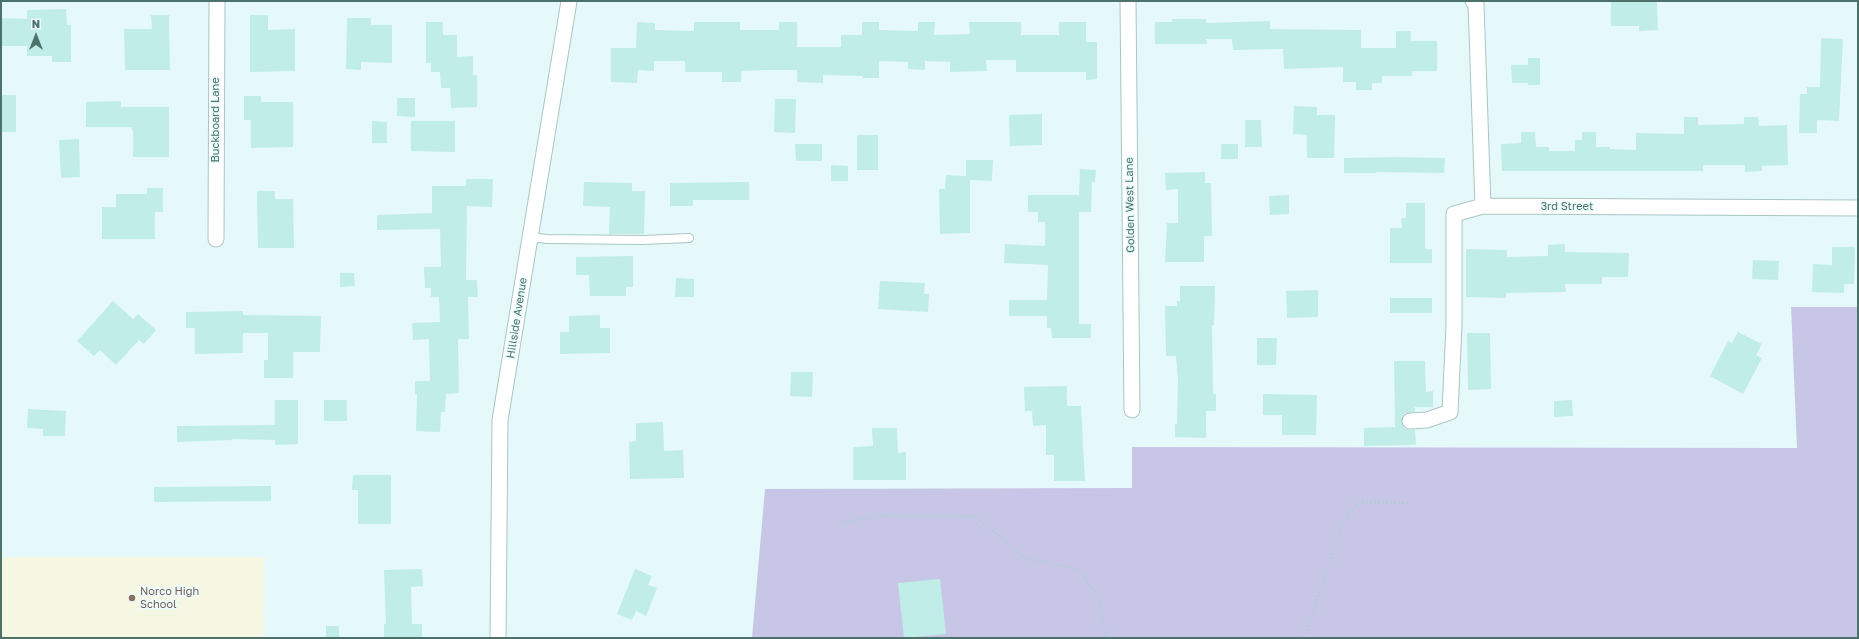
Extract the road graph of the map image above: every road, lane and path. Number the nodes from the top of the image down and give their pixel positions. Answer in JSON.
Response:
{"nodes":[{"id":1,"x":216,"y":1,"type":"edge"},
{"id":2,"x":570,"y":1,"type":"edge"},
{"id":3,"x":1128,"y":1,"type":"edge"},
{"id":4,"x":1474,"y":1,"type":"edge"},
{"id":5,"x":1483,"y":206,"type":"junction"},
{"id":6,"x":1858,"y":208,"type":"edge"},
{"id":7,"x":530,"y":237,"type":"junction"},
{"id":8,"x":689,"y":238,"type":"dead end"},
{"id":9,"x":216,"y":239,"type":"dead end"},
{"id":10,"x":1132,"y":410,"type":"dead end"},
{"id":11,"x":1410,"y":421,"type":"dead end"},
{"id":12,"x":1410,"y":504,"type":"dead end"},
{"id":13,"x":842,"y":523,"type":"dead end"},
{"id":14,"x":498,"y":638,"type":"edge"},
{"id":15,"x":1105,"y":638,"type":"edge"},
{"id":16,"x":1304,"y":638,"type":"edge"}],
"edges":[{"from":1,"to":9,"type":"street","name":"Buckboard Lane"},
{"from":2,"to":7,"type":"street","name":"Hillside Avenue"},
{"from":3,"to":10,"type":"street","name":"Golden West Lane"},
{"from":4,"to":5,"type":"street"},
{"from":5,"to":6,"type":"street","name":"3rd Street"},
{"from":5,"to":11,"type":"street","name":"3rd Street"},
{"from":7,"to":8,"type":"lane"},
{"from":7,"to":14,"type":"street","name":"Hillside Avenue"},
{"from":12,"to":16,"type":"path"},
{"from":13,"to":15,"type":"path"}]}
